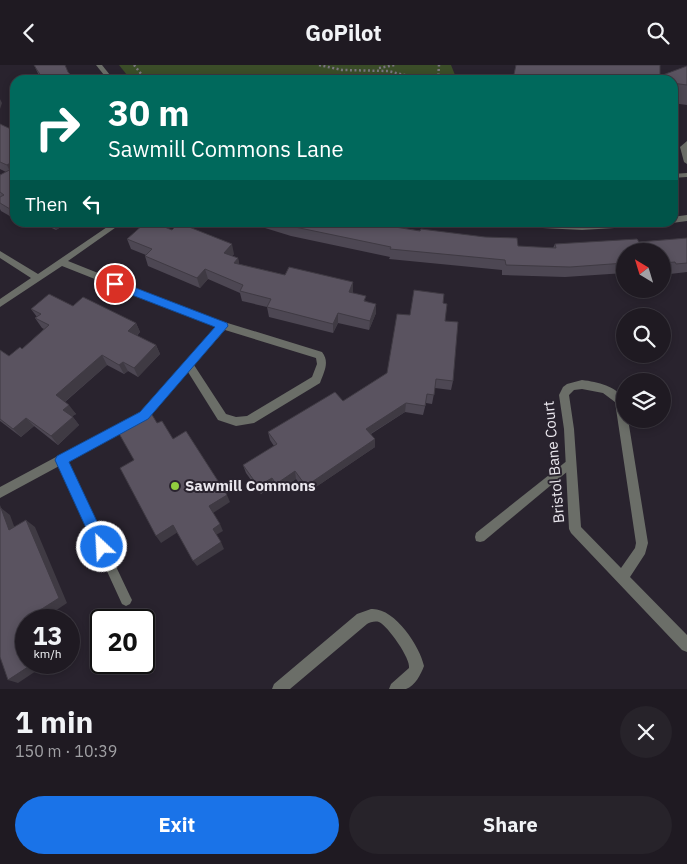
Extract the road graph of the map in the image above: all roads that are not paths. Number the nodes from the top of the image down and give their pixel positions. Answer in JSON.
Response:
{"nodes":[{"id":1,"x":99,"y":65,"type":"edge"},
{"id":2,"x":107,"y":75,"type":"edge"},
{"id":3,"x":687,"y":143,"type":"edge"},
{"id":4,"x":687,"y":162,"type":"edge"},
{"id":5,"x":112,"y":227,"type":"edge"},
{"id":6,"x":0,"y":254,"type":"edge"},
{"id":7,"x":61,"y":262,"type":"junction"},
{"id":8,"x":38,"y":278,"type":"junction"},
{"id":9,"x":0,"y":304,"type":"edge"},
{"id":10,"x":223,"y":326,"type":"junction"},
{"id":11,"x":188,"y":366,"type":"junction"},
{"id":12,"x":61,"y":460,"type":"junction"},
{"id":13,"x":571,"y":463,"type":"junction"},
{"id":14,"x":0,"y":493,"type":"edge"},
{"id":15,"x":480,"y":537,"type":"dead end"},
{"id":16,"x":622,"y":577,"type":"junction"},
{"id":17,"x":126,"y":600,"type":"dead end"},
{"id":18,"x":687,"y":645,"type":"edge"},
{"id":19,"x":278,"y":689,"type":"edge"},
{"id":20,"x":396,"y":689,"type":"edge"}],
"edges":[{"from":1,"to":2,"type":"street"},
{"from":3,"to":4,"type":"lane"},
{"from":5,"to":7,"type":"street"},
{"from":6,"to":8,"type":"street"},
{"from":7,"to":8,"type":"street"},
{"from":7,"to":10,"type":"street"},
{"from":8,"to":9,"type":"street"},
{"from":10,"to":11,"type":"street"},
{"from":10,"to":11,"type":"street"},
{"from":11,"to":12,"type":"street"},
{"from":12,"to":14,"type":"street"},
{"from":12,"to":17,"type":"lane"},
{"from":13,"to":15,"type":"lane"},
{"from":13,"to":16,"type":"street","name":"Bristol Bane Court"},
{"from":13,"to":16,"type":"street","name":"Bristol Bane Court"},
{"from":16,"to":18,"type":"street","name":"Bristol Bane Court"},
{"from":19,"to":20,"type":"street"}]}
